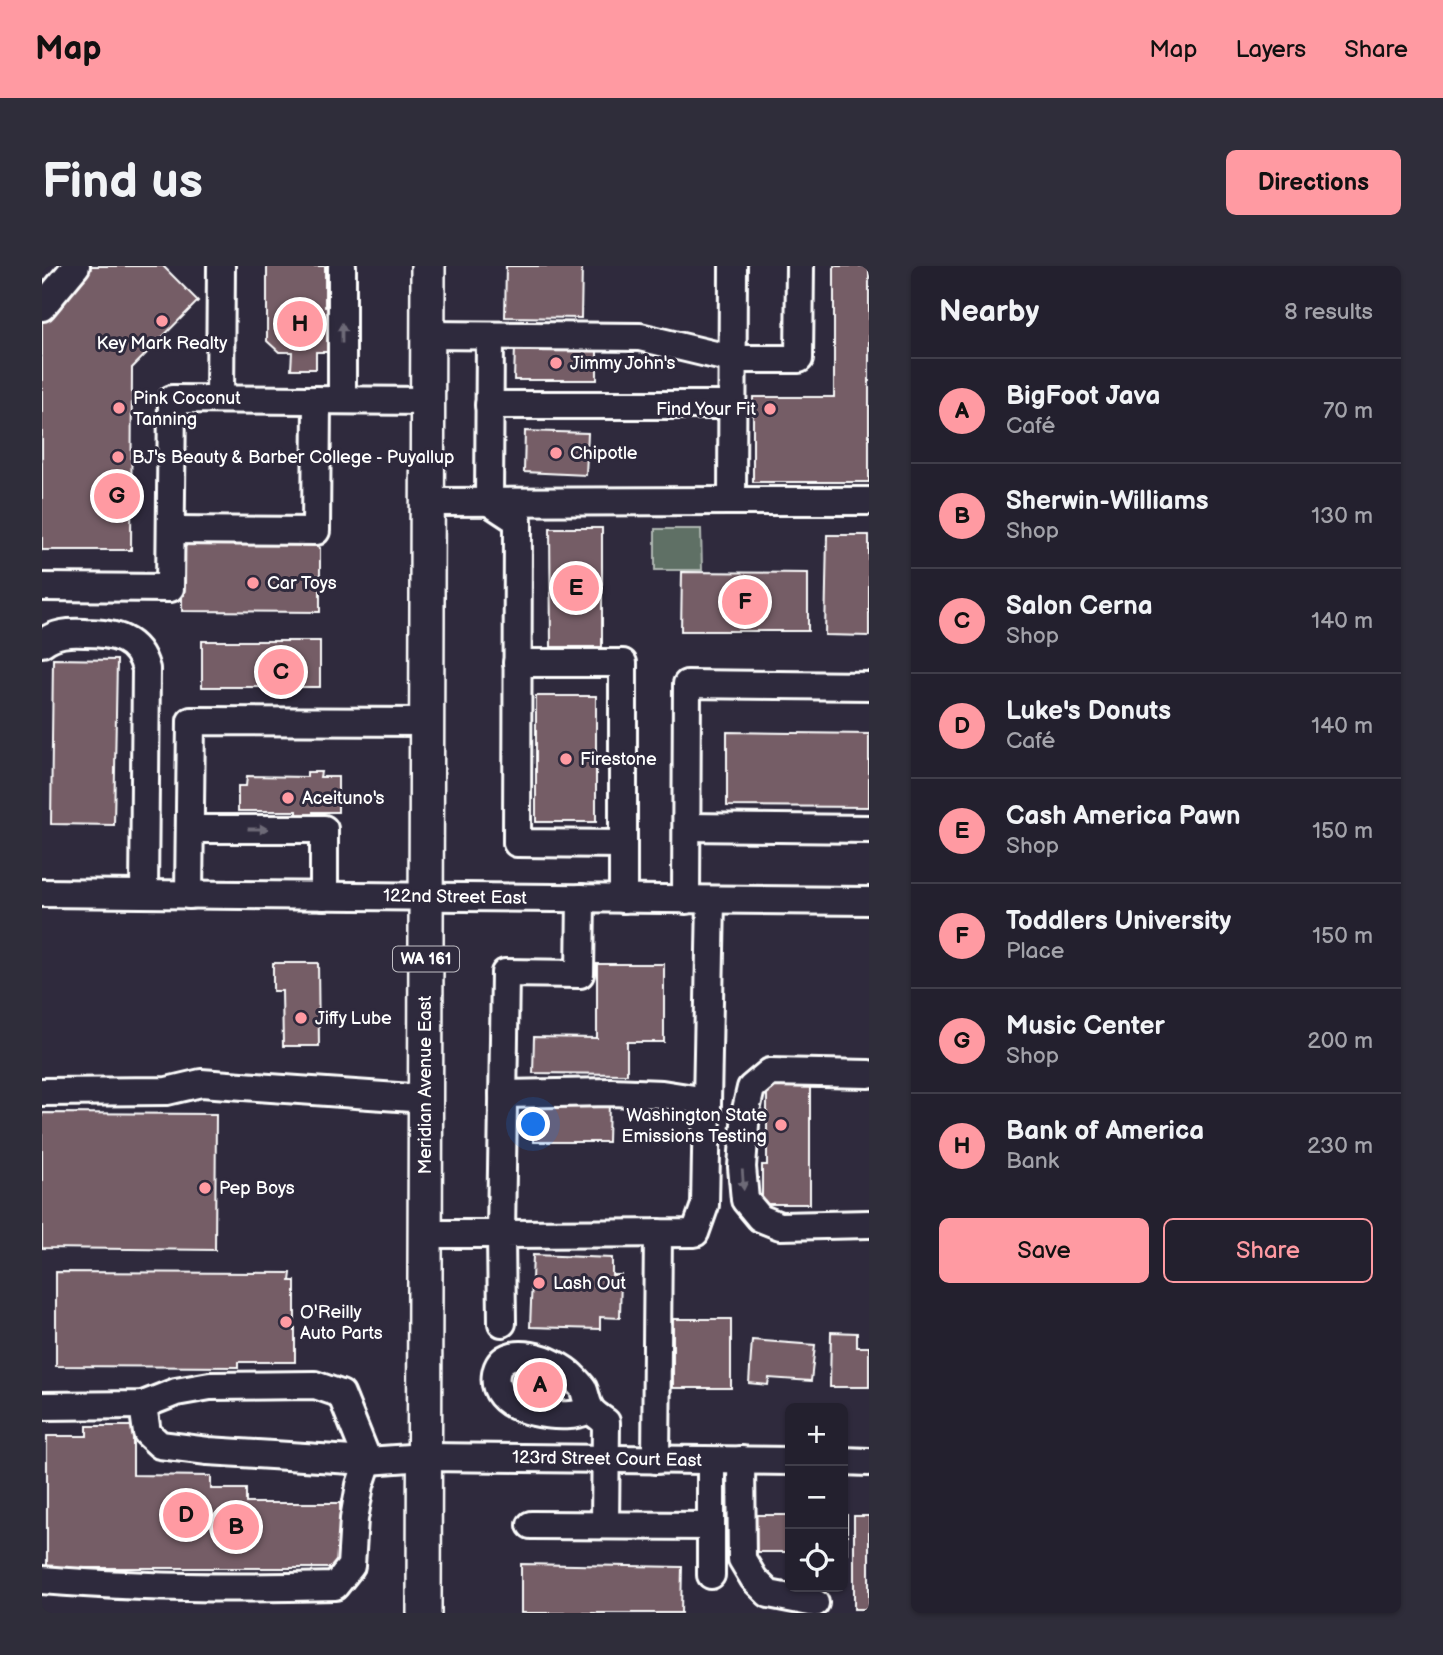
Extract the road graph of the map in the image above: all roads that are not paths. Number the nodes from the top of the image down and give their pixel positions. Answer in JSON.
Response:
{"nodes":[{"id":1,"x":76,"y":266,"type":"edge"},
{"id":2,"x":221,"y":266,"type":"edge"},
{"id":3,"x":342,"y":266,"type":"edge"},
{"id":4,"x":428,"y":266,"type":"edge"},
{"id":5,"x":733,"y":266,"type":"edge"},
{"id":6,"x":800,"y":266,"type":"edge"},
{"id":7,"x":42,"y":307,"type":"edge"},
{"id":8,"x":427,"y":320,"type":"junction"},
{"id":9,"x":490,"y":335,"type":"junction"},
{"id":10,"x":732,"y":359,"type":"junction"},
{"id":11,"x":220,"y":399,"type":"junction"},
{"id":12,"x":329,"y":400,"type":"junction"},
{"id":13,"x":428,"y":401,"type":"junction"},
{"id":14,"x":489,"y":405,"type":"junction"},
{"id":15,"x":732,"y":405,"type":"junction"},
{"id":16,"x":732,"y":501,"type":"junction"},
{"id":17,"x":869,"y":501,"type":"edge"},
{"id":18,"x":428,"y":502,"type":"junction"},
{"id":19,"x":489,"y":502,"type":"junction"},
{"id":20,"x":171,"y":530,"type":"junction"},
{"id":21,"x":42,"y":587,"type":"edge"},
{"id":22,"x":42,"y":643,"type":"edge"},
{"id":23,"x":517,"y":663,"type":"junction"},
{"id":24,"x":869,"y":686,"type":"edge"},
{"id":25,"x":427,"y":722,"type":"junction"},
{"id":26,"x":687,"y":827,"type":"junction"},
{"id":27,"x":190,"y":829,"type":"junction"},
{"id":28,"x":869,"y":829,"type":"edge"},
{"id":29,"x":623,"y":844,"type":"junction"},
{"id":30,"x":42,"y":893,"type":"edge"},
{"id":31,"x":144,"y":894,"type":"junction"},
{"id":32,"x":190,"y":895,"type":"junction"},
{"id":33,"x":324,"y":896,"type":"junction"},
{"id":34,"x":426,"y":897,"type":"junction"},
{"id":35,"x":581,"y":898,"type":"junction"},
{"id":36,"x":623,"y":899,"type":"junction"},
{"id":37,"x":698,"y":900,"type":"junction"},
{"id":38,"x":869,"y":901,"type":"edge"},
{"id":39,"x":869,"y":1074,"type":"edge"},
{"id":40,"x":42,"y":1092,"type":"edge"},
{"id":41,"x":503,"y":1094,"type":"junction"},
{"id":42,"x":426,"y":1098,"type":"junction"},
{"id":43,"x":707,"y":1101,"type":"junction"},
{"id":44,"x":869,"y":1224,"type":"edge"},
{"id":45,"x":658,"y":1233,"type":"junction"},
{"id":46,"x":424,"y":1234,"type":"junction"},
{"id":47,"x":501,"y":1234,"type":"junction"},
{"id":48,"x":502,"y":1323,"type":"dead end"},
{"id":49,"x":143,"y":1405,"type":"junction"},
{"id":50,"x":42,"y":1406,"type":"edge"},
{"id":51,"x":591,"y":1410,"type":"dead end"},
{"id":52,"x":424,"y":1457,"type":"junction"},
{"id":53,"x":605,"y":1460,"type":"junction"},
{"id":54,"x":656,"y":1460,"type":"junction"},
{"id":55,"x":741,"y":1460,"type":"junction"},
{"id":56,"x":368,"y":1461,"type":"junction"},
{"id":57,"x":710,"y":1461,"type":"junction"},
{"id":58,"x":785,"y":1461,"type":"edge"},
{"id":59,"x":848,"y":1461,"type":"edge"},
{"id":60,"x":869,"y":1462,"type":"edge"},
{"id":61,"x":531,"y":1525,"type":"dead end"},
{"id":62,"x":605,"y":1525,"type":"junction"},
{"id":63,"x":711,"y":1526,"type":"junction"},
{"id":64,"x":711,"y":1575,"type":"dead end"},
{"id":65,"x":42,"y":1580,"type":"edge"},
{"id":66,"x":815,"y":1603,"type":"dead end"},
{"id":67,"x":424,"y":1613,"type":"edge"}],
"edges":[{"from":1,"to":7,"type":"street"},
{"from":2,"to":11,"type":"street"},
{"from":12,"to":3,"type":"street","one_way":true},
{"from":4,"to":8,"type":"main road","number":"WA 161"},
{"from":5,"to":10,"type":"street"},
{"from":6,"to":10,"type":"street"},
{"from":8,"to":9,"type":"street"},
{"from":8,"to":13,"type":"main road","name":"Meridian Avenue East","number":"WA 161"},
{"from":9,"to":10,"type":"street"},
{"from":9,"to":14,"type":"street"},
{"from":10,"to":15,"type":"street"},
{"from":11,"to":12,"type":"street"},
{"from":11,"to":20,"type":"street"},
{"from":12,"to":13,"type":"street"},
{"from":12,"to":20,"type":"street"},
{"from":13,"to":18,"type":"main road","name":"Meridian Avenue East","number":"WA 161"},
{"from":14,"to":15,"type":"street"},
{"from":14,"to":19,"type":"street"},
{"from":15,"to":16,"type":"street"},
{"from":16,"to":17,"type":"street"},
{"from":16,"to":19,"type":"street"},
{"from":18,"to":19,"type":"street"},
{"from":18,"to":25,"type":"main road","name":"Meridian Avenue East","number":"WA 161"},
{"from":19,"to":23,"type":"street"},
{"from":20,"to":21,"type":"street"},
{"from":22,"to":31,"type":"street"},
{"from":23,"to":29,"type":"street"},
{"from":23,"to":29,"type":"street"},
{"from":24,"to":26,"type":"street"},
{"from":25,"to":27,"type":"street"},
{"from":25,"to":34,"type":"main road","name":"Meridian Avenue East","number":"WA 161"},
{"from":26,"to":28,"type":"street"},
{"from":26,"to":37,"type":"street"},
{"from":27,"to":32,"type":"street"},
{"from":27,"to":33,"type":"street","one_way":true},
{"from":29,"to":36,"type":"street"},
{"from":30,"to":31,"type":"street","name":"122nd Street East"},
{"from":31,"to":32,"type":"street","name":"122nd Street East"},
{"from":32,"to":33,"type":"street","name":"122nd Street East"},
{"from":33,"to":34,"type":"street","name":"122nd Street East"},
{"from":34,"to":35,"type":"street","name":"122nd Street East"},
{"from":34,"to":42,"type":"main road","name":"Meridian Avenue East","number":"WA 161"},
{"from":35,"to":36,"type":"street","name":"122nd Street East"},
{"from":35,"to":41,"type":"street"},
{"from":36,"to":37,"type":"street","name":"122nd Street East"},
{"from":37,"to":38,"type":"street","name":"122nd Street East"},
{"from":37,"to":43,"type":"street"},
{"from":39,"to":44,"type":"street","one_way":true},
{"from":40,"to":42,"type":"street"},
{"from":41,"to":43,"type":"street"},
{"from":41,"to":47,"type":"street"},
{"from":42,"to":46,"type":"main road","name":"Meridian Avenue East","number":"WA 161"},
{"from":43,"to":45,"type":"street"},
{"from":45,"to":47,"type":"street"},
{"from":45,"to":54,"type":"street"},
{"from":46,"to":47,"type":"street"},
{"from":46,"to":52,"type":"main road","name":"Meridian Avenue East","number":"WA 161"},
{"from":47,"to":48,"type":"street"},
{"from":49,"to":50,"type":"street"},
{"from":49,"to":56,"type":"street","name":"123rd Street Court East"},
{"from":49,"to":56,"type":"street"},
{"from":51,"to":53,"type":"street"},
{"from":52,"to":53,"type":"street","name":"123rd Street Court East"},
{"from":52,"to":56,"type":"street","name":"123rd Street Court East"},
{"from":52,"to":67,"type":"main road","name":"Meridian Avenue East","number":"WA 161"},
{"from":53,"to":54,"type":"street","name":"123rd Street Court East"},
{"from":53,"to":62,"type":"street"},
{"from":54,"to":57,"type":"street","name":"123rd Street Court East"},
{"from":55,"to":57,"type":"street","name":"123rd Street Court East"},
{"from":55,"to":58,"type":"street","name":"123rd Street Court East"},
{"from":55,"to":66,"type":"street"},
{"from":56,"to":65,"type":"street"},
{"from":57,"to":63,"type":"street"},
{"from":59,"to":60,"type":"street"},
{"from":61,"to":62,"type":"street"},
{"from":62,"to":63,"type":"street"},
{"from":63,"to":64,"type":"street"}]}
